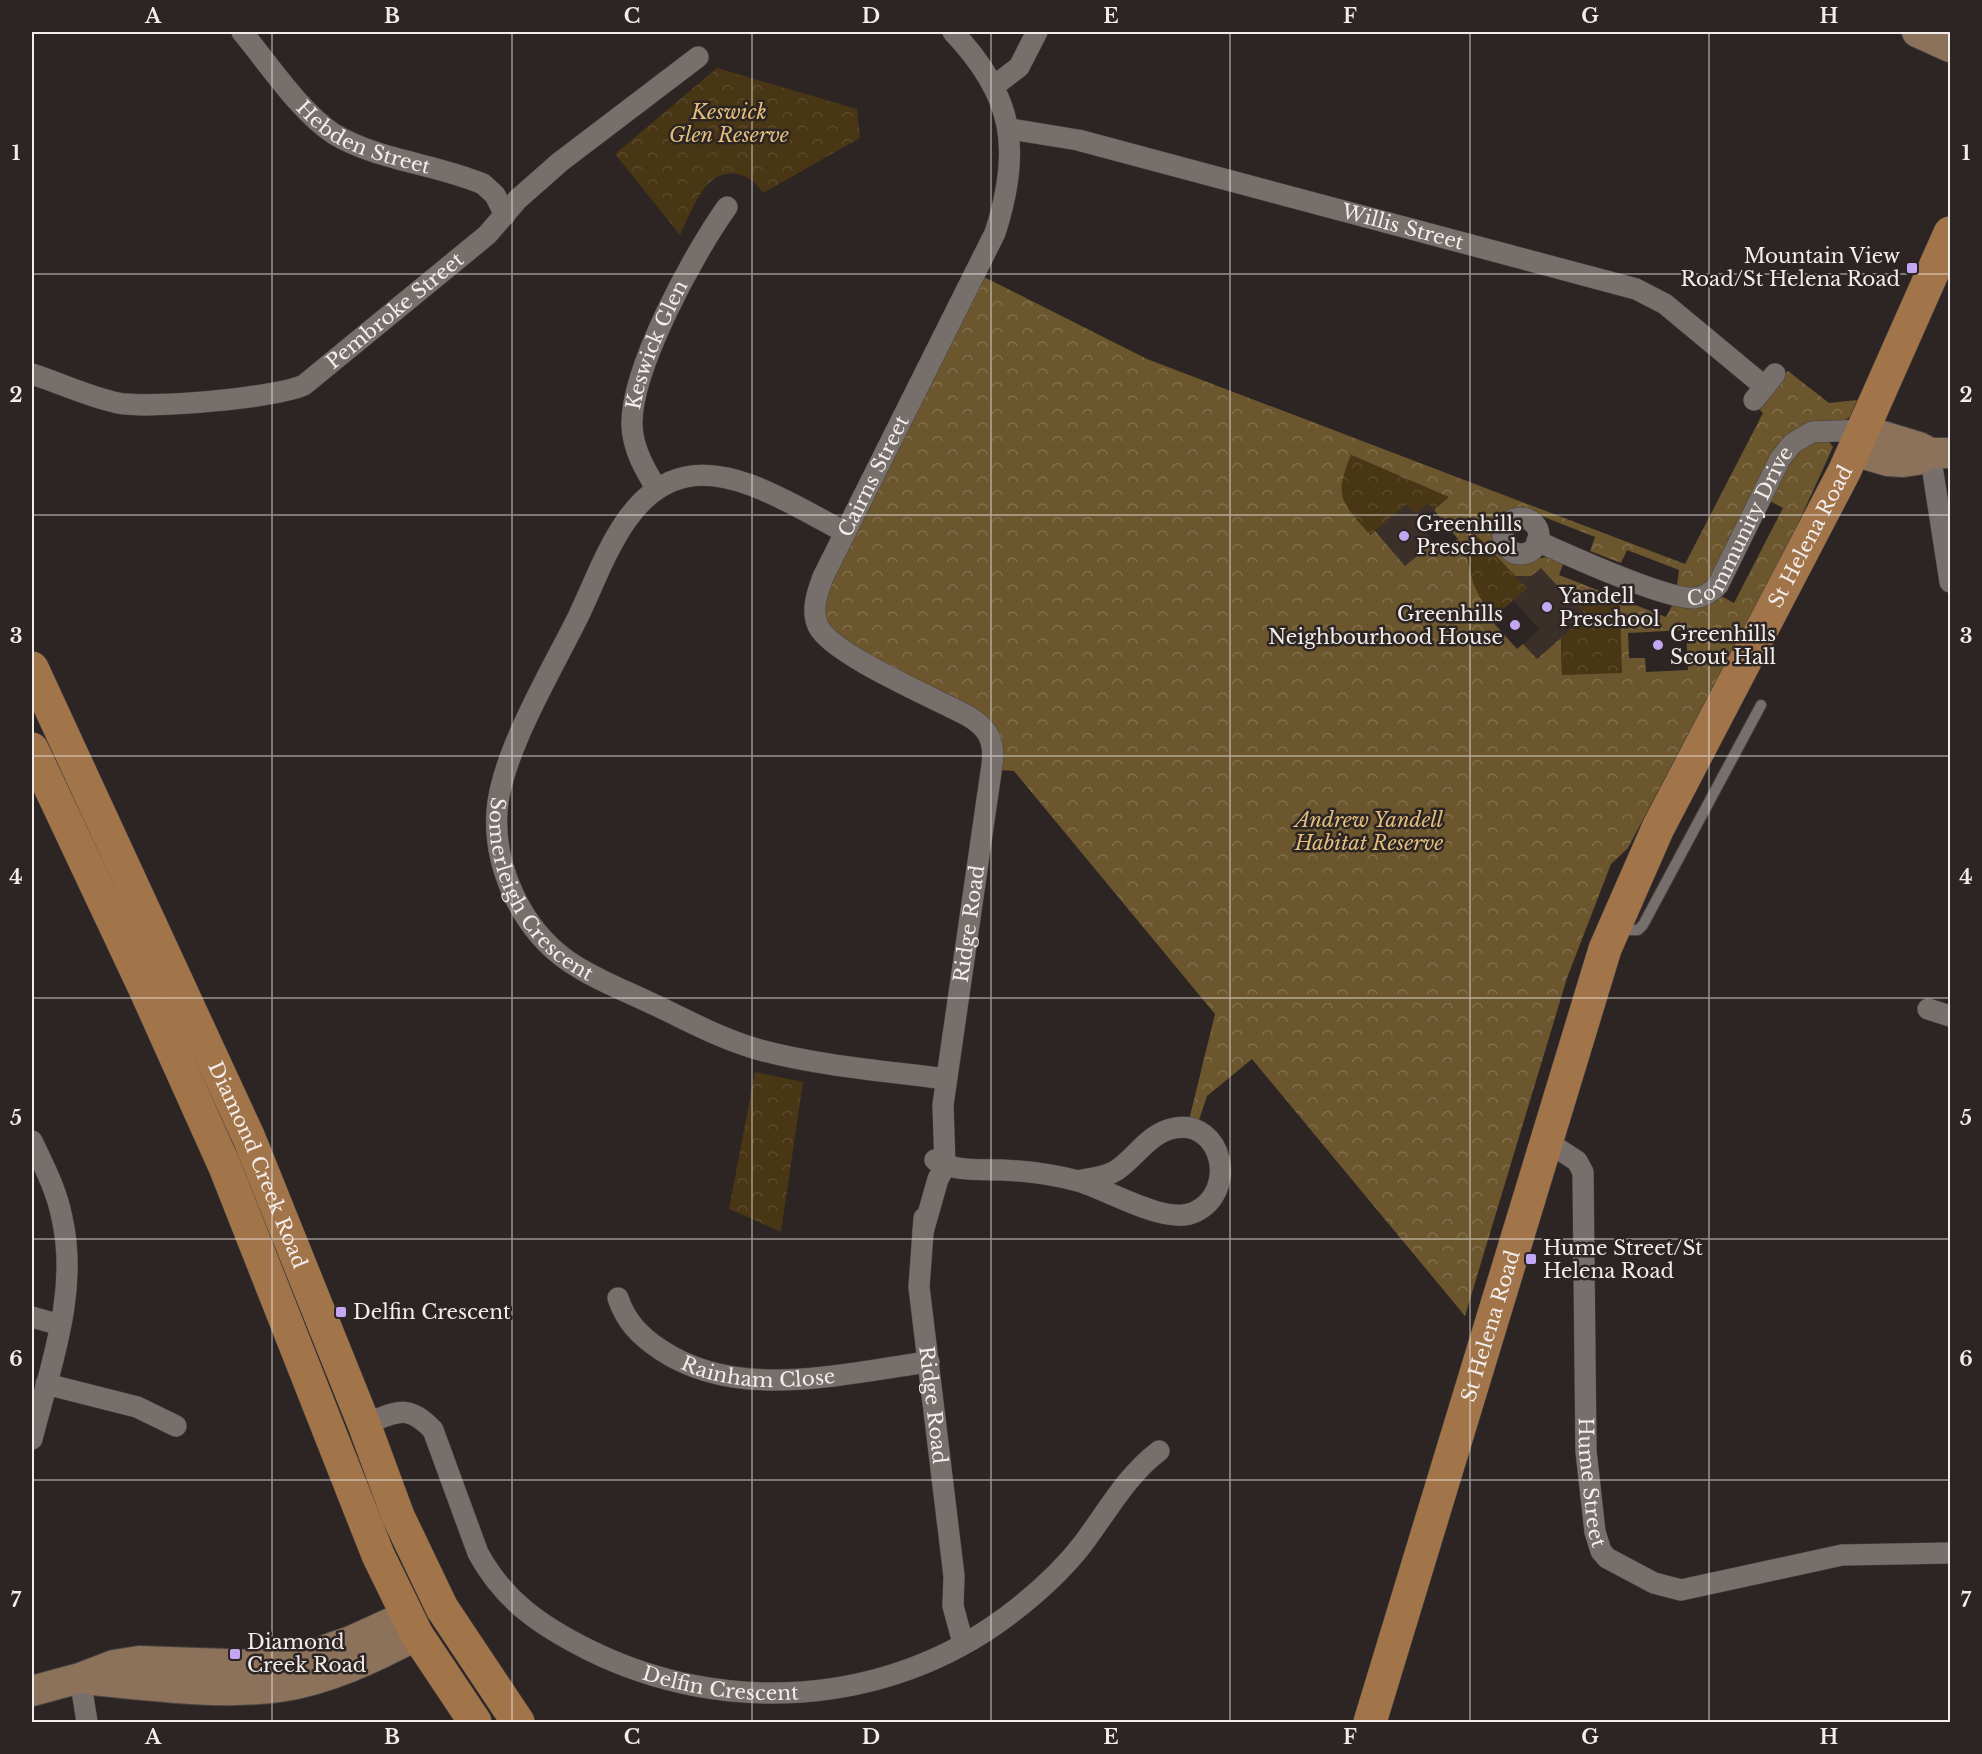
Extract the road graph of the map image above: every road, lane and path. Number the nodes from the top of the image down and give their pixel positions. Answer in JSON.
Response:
{"nodes":[{"id":1,"x":242,"y":32,"type":"edge"},
{"id":2,"x":952,"y":32,"type":"edge"},
{"id":3,"x":1037,"y":32,"type":"edge"},
{"id":4,"x":1917,"y":32,"type":"edge"},
{"id":5,"x":1950,"y":46,"type":"edge"},
{"id":6,"x":698,"y":57,"type":"dead end"},
{"id":7,"x":994,"y":86,"type":"junction"},
{"id":8,"x":1010,"y":129,"type":"junction"},
{"id":9,"x":727,"y":207,"type":"dead end"},
{"id":10,"x":505,"y":215,"type":"junction"},
{"id":11,"x":1950,"y":234,"type":"edge"},
{"id":12,"x":32,"y":374,"type":"edge"},
{"id":13,"x":1765,"y":387,"type":"dead end"},
{"id":14,"x":1851,"y":438,"type":"junction"},
{"id":15,"x":1940,"y":453,"type":"edge"},
{"id":16,"x":657,"y":489,"type":"junction"},
{"id":17,"x":845,"y":532,"type":"junction"},
{"id":18,"x":1537,"y":541,"type":"dead end"},
{"id":19,"x":1950,"y":582,"type":"edge"},
{"id":20,"x":32,"y":668,"type":"edge"},
{"id":21,"x":1761,"y":705,"type":"dead end"},
{"id":22,"x":992,"y":742,"type":"joint"},
{"id":23,"x":32,"y":749,"type":"edge"},
{"id":24,"x":1612,"y":930,"type":"junction"},
{"id":25,"x":1928,"y":1010,"type":"dead end"},
{"id":26,"x":1950,"y":1016,"type":"edge"},
{"id":27,"x":946,"y":1079,"type":"junction"},
{"id":28,"x":32,"y":1141,"type":"edge"},
{"id":29,"x":1546,"y":1141,"type":"junction"},
{"id":30,"x":942,"y":1161,"type":"junction"},
{"id":31,"x":1078,"y":1181,"type":"junction"},
{"id":32,"x":618,"y":1298,"type":"dead end"},
{"id":33,"x":32,"y":1317,"type":"edge"},
{"id":34,"x":60,"y":1325,"type":"junction"},
{"id":35,"x":929,"y":1362,"type":"junction"},
{"id":36,"x":46,"y":1384,"type":"junction"},
{"id":37,"x":364,"y":1424,"type":"junction"},
{"id":38,"x":176,"y":1426,"type":"dead end"},
{"id":39,"x":332,"y":1435,"type":"junction"},
{"id":40,"x":32,"y":1439,"type":"edge"},
{"id":41,"x":1159,"y":1450,"type":"dead end"},
{"id":42,"x":1950,"y":1553,"type":"edge"},
{"id":43,"x":442,"y":1608,"type":"junction"},
{"id":44,"x":411,"y":1626,"type":"junction"},
{"id":45,"x":970,"y":1639,"type":"junction"},
{"id":46,"x":80,"y":1678,"type":"junction"},
{"id":47,"x":32,"y":1691,"type":"edge"},
{"id":48,"x":87,"y":1722,"type":"edge"},
{"id":49,"x":475,"y":1722,"type":"edge"},
{"id":50,"x":518,"y":1722,"type":"edge"},
{"id":51,"x":1370,"y":1722,"type":"edge"}],
"edges":[{"from":1,"to":10,"type":"street","name":"Hebden Street"},
{"from":2,"to":7,"type":"street"},
{"from":3,"to":7,"type":"street"},
{"from":4,"to":5,"type":"street"},
{"from":6,"to":10,"type":"street","name":"Pembroke Street"},
{"from":7,"to":8,"type":"street"},
{"from":8,"to":13,"type":"street","name":"Willis Street"},
{"from":8,"to":17,"type":"street","name":"Cairns Street"},
{"from":9,"to":16,"type":"street","name":"Keswick Glen"},
{"from":10,"to":12,"type":"street","name":"Pembroke Street"},
{"from":11,"to":14,"type":"main road","name":"St Helena Road"},
{"from":14,"to":15,"type":"street"},
{"from":14,"to":18,"type":"street","name":"Community Drive"},
{"from":14,"to":24,"type":"main road","name":"St Helena Road"},
{"from":15,"to":19,"type":"street"},
{"from":16,"to":17,"type":"street","name":"Somerleigh Crescent"},
{"from":16,"to":27,"type":"street","name":"Somerleigh Crescent"},
{"from":17,"to":22,"type":"street","name":"Cairns Street"},
{"from":20,"to":37,"type":"main road","name":"Diamond Creek Road"},
{"from":21,"to":24,"type":"lane"},
{"from":22,"to":27,"type":"street","name":"Ridge Road"},
{"from":23,"to":39,"type":"main road","name":"Diamond Creek Road"},
{"from":24,"to":29,"type":"main road","name":"St Helena Road"},
{"from":25,"to":26,"type":"street"},
{"from":27,"to":30,"type":"street","name":"Ridge Road"},
{"from":28,"to":34,"type":"street"},
{"from":29,"to":42,"type":"street","name":"Hume Street"},
{"from":29,"to":51,"type":"main road","name":"St Helena Road"},
{"from":30,"to":31,"type":"street"},
{"from":30,"to":35,"type":"street","name":"Ridge Road"},
{"from":31,"to":31,"type":"street"},
{"from":32,"to":35,"type":"street","name":"Rainham Close"},
{"from":33,"to":34,"type":"street"},
{"from":34,"to":36,"type":"street"},
{"from":35,"to":45,"type":"street","name":"Ridge Road"},
{"from":36,"to":38,"type":"street"},
{"from":36,"to":40,"type":"street"},
{"from":37,"to":39,"type":"main road","name":"Delfin Crescent"},
{"from":37,"to":43,"type":"main road","name":"Diamond Creek Road"},
{"from":37,"to":45,"type":"street","name":"Delfin Crescent"},
{"from":39,"to":44,"type":"main road","name":"Diamond Creek Road"},
{"from":41,"to":45,"type":"street","name":"Delfin Crescent"},
{"from":43,"to":44,"type":"main road"},
{"from":43,"to":50,"type":"main road","name":"Diamond Creek Road"},
{"from":44,"to":46,"type":"street"},
{"from":44,"to":49,"type":"main road","name":"Diamond Creek Road"},
{"from":46,"to":47,"type":"street"},
{"from":46,"to":48,"type":"street"}]}
